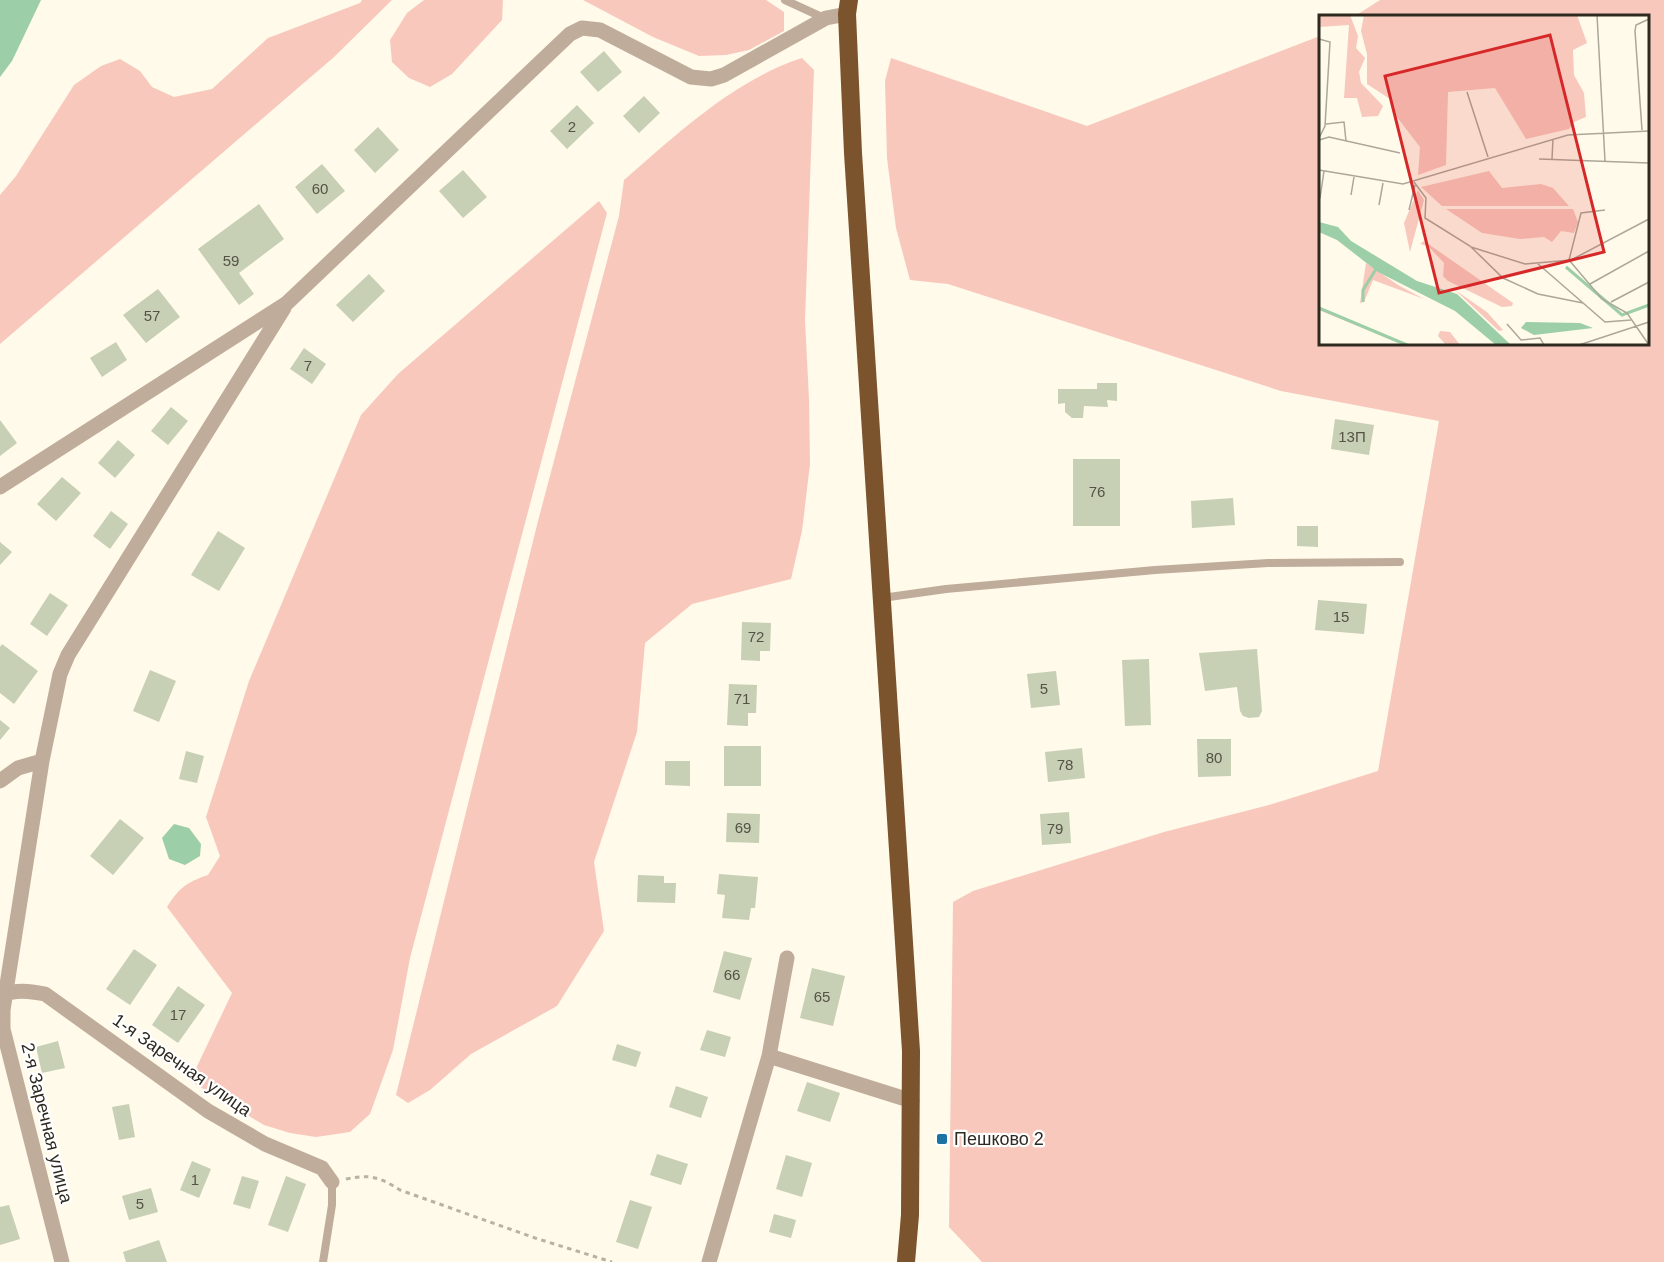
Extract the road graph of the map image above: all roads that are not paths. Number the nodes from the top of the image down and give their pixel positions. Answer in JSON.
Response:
{"nodes":[{"id":1,"x":785,"y":0,"type":"edge"},
{"id":2,"x":848,"y":7,"type":"edge"},
{"id":3,"x":826,"y":18,"type":"junction"},
{"id":4,"x":287,"y":303,"type":"junction"},
{"id":5,"x":0,"y":487,"type":"edge"},
{"id":6,"x":1400,"y":562,"type":"dead end"},
{"id":7,"x":882,"y":598,"type":"junction"},
{"id":8,"x":42,"y":761,"type":"junction"},
{"id":9,"x":0,"y":781,"type":"edge"},
{"id":10,"x":787,"y":958,"type":"dead end"},
{"id":11,"x":3,"y":995,"type":"edge"},
{"id":12,"x":769,"y":1056,"type":"junction"},
{"id":13,"x":912,"y":1101,"type":"junction"},
{"id":14,"x":332,"y":1182,"type":"joint"},
{"id":15,"x":62,"y":1262,"type":"edge"},
{"id":16,"x":322,"y":1262,"type":"edge"},
{"id":17,"x":709,"y":1262,"type":"edge"},
{"id":18,"x":906,"y":1262,"type":"edge"}],
"edges":[{"from":1,"to":3,"type":"lane"},
{"from":2,"to":3,"type":"street"},
{"from":2,"to":7,"type":"highway"},
{"from":3,"to":4,"type":"street"},
{"from":4,"to":5,"type":"street"},
{"from":4,"to":8,"type":"street","name":"2-я Заречная улица"},
{"from":6,"to":7,"type":"lane"},
{"from":7,"to":13,"type":"highway"},
{"from":8,"to":9,"type":"street"},
{"from":8,"to":11,"type":"street","name":"2-я Заречная улица"},
{"from":10,"to":12,"type":"street"},
{"from":11,"to":14,"type":"street","name":"1-я Заречная улица"},
{"from":11,"to":15,"type":"street","name":"2-я Заречная улица"},
{"from":12,"to":13,"type":"street"},
{"from":12,"to":17,"type":"street"},
{"from":13,"to":18,"type":"highway"},
{"from":14,"to":16,"type":"lane"}]}
